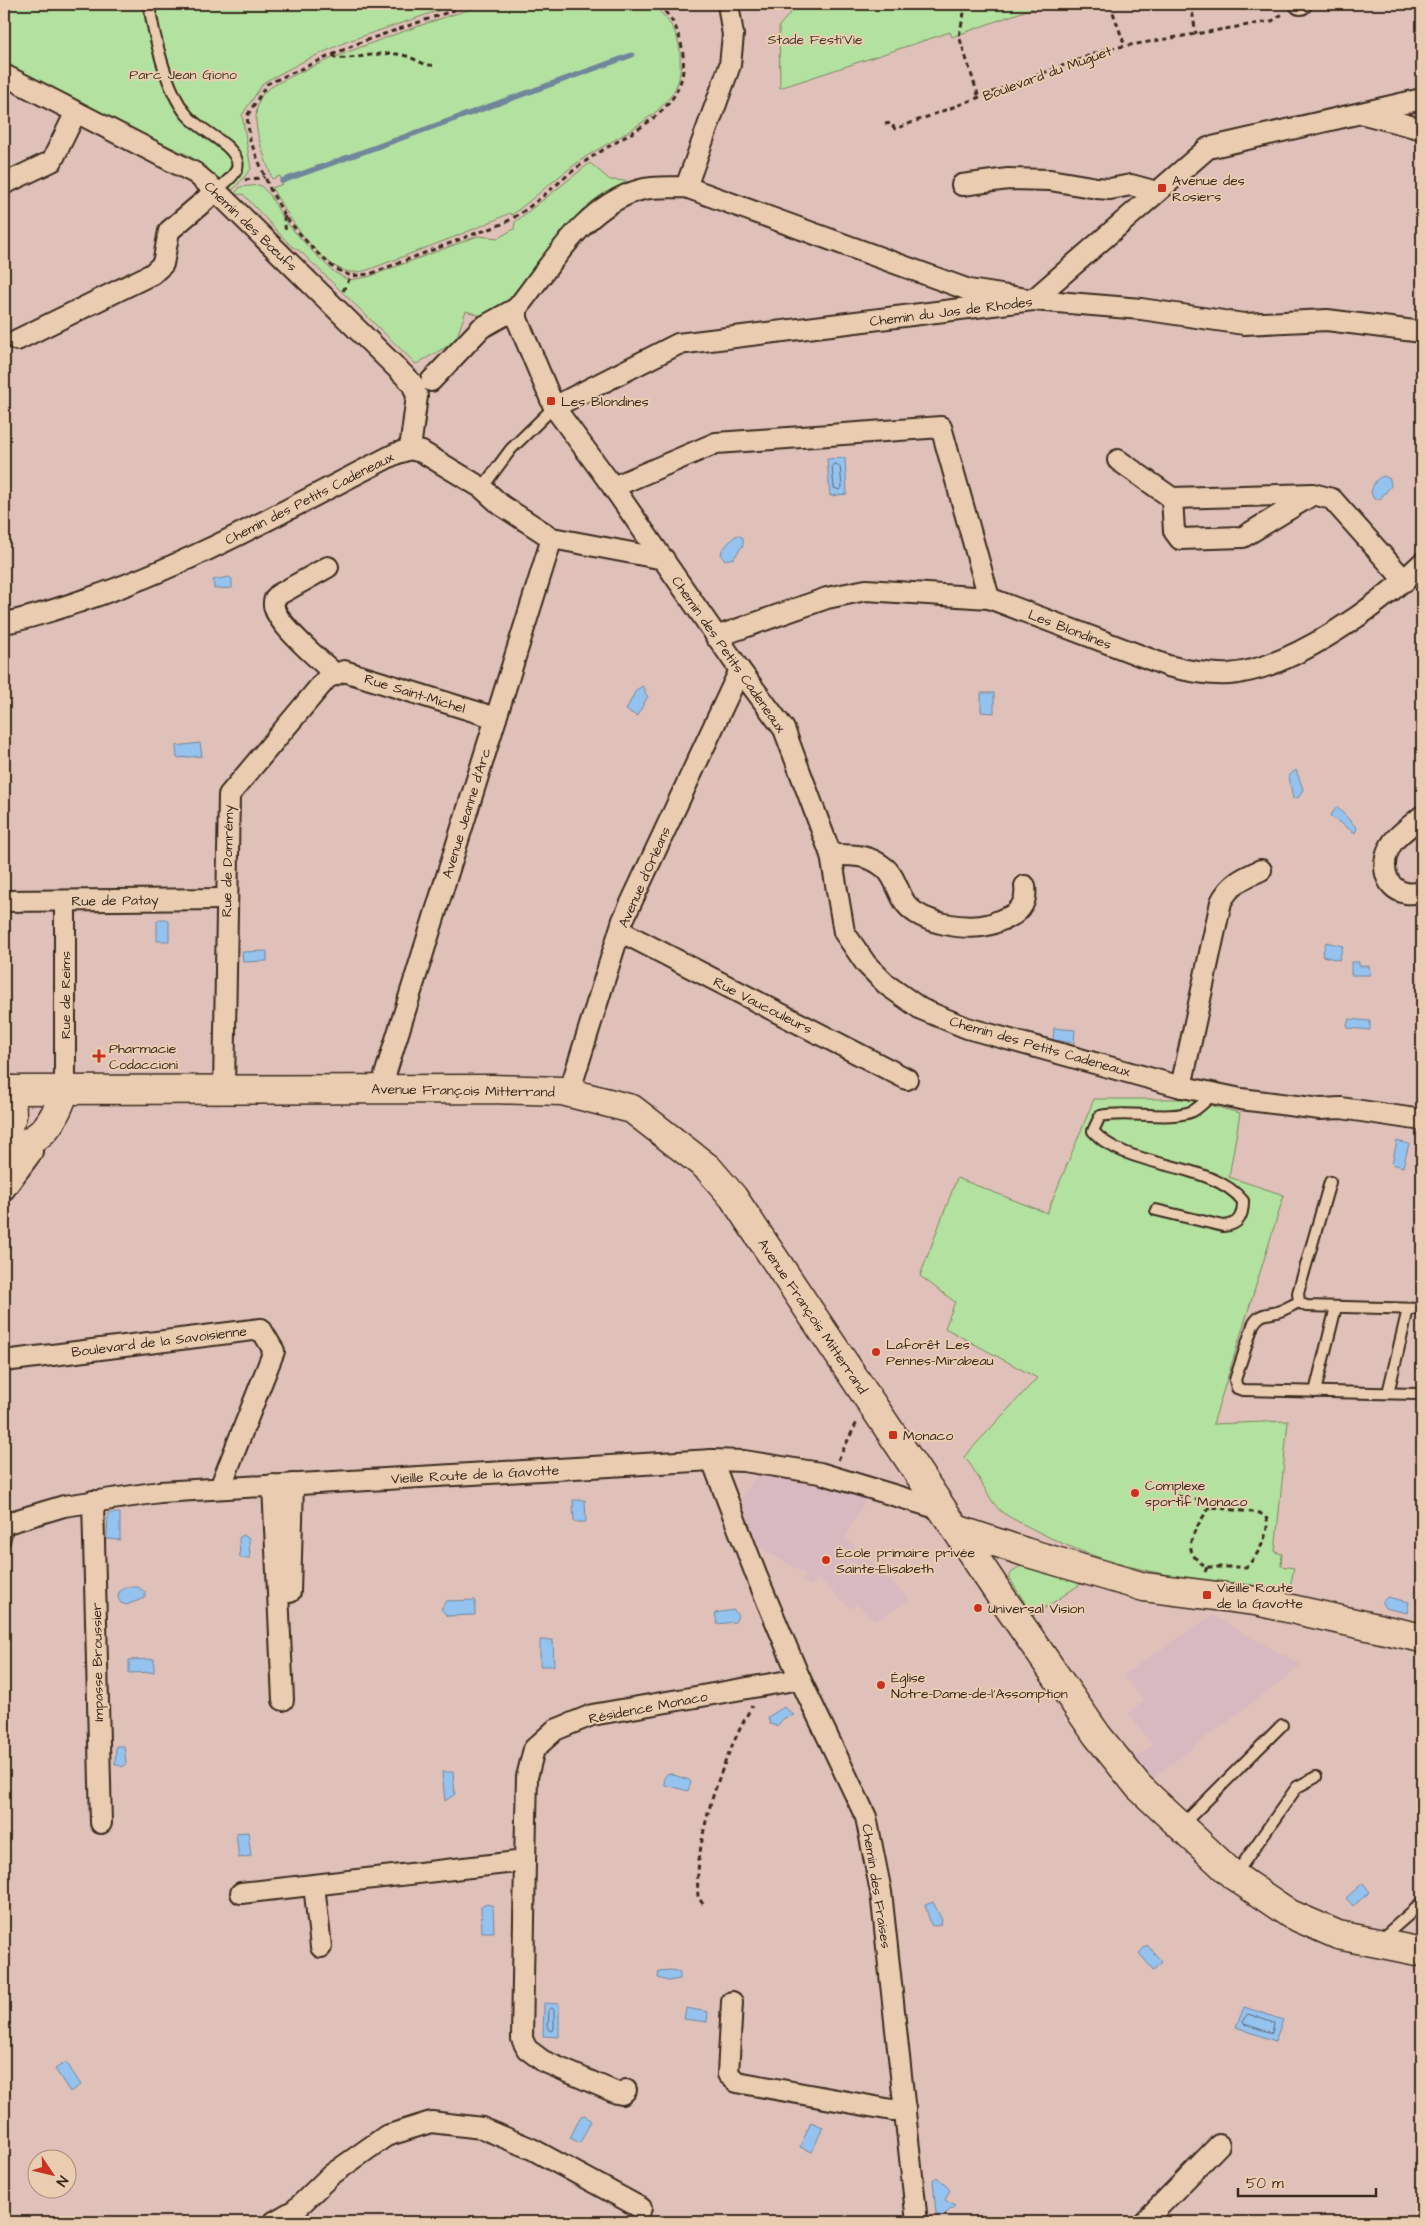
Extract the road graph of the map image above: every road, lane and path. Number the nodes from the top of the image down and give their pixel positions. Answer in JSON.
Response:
{"nodes":[{"id":1,"x":149,"y":4,"type":"edge"},
{"id":2,"x":472,"y":4,"type":"edge"},
{"id":3,"x":656,"y":4,"type":"edge"},
{"id":4,"x":728,"y":4,"type":"edge"},
{"id":5,"x":966,"y":4,"type":"edge"},
{"id":6,"x":1110,"y":4,"type":"edge"},
{"id":7,"x":1191,"y":4,"type":"edge"},
{"id":8,"x":1300,"y":4,"type":"edge"},
{"id":9,"x":1196,"y":34,"type":"junction"},
{"id":10,"x":1125,"y":46,"type":"junction"},
{"id":11,"x":333,"y":55,"type":"junction"},
{"id":12,"x":436,"y":65,"type":"dead end"},
{"id":13,"x":4,"y":75,"type":"edge"},
{"id":14,"x":979,"y":98,"type":"junction"},
{"id":15,"x":1422,"y":99,"type":"edge"},
{"id":16,"x":76,"y":112,"type":"junction"},
{"id":17,"x":1360,"y":113,"type":"junction"},
{"id":18,"x":885,"y":124,"type":"dead end"},
{"id":19,"x":1422,"y":129,"type":"edge"},
{"id":20,"x":4,"y":184,"type":"edge"},
{"id":21,"x":962,"y":184,"type":"dead end"},
{"id":22,"x":686,"y":187,"type":"junction"},
{"id":23,"x":216,"y":191,"type":"junction"},
{"id":24,"x":1157,"y":192,"type":"junction"},
{"id":25,"x":351,"y":276,"type":"junction"},
{"id":26,"x":343,"y":294,"type":"dead end"},
{"id":27,"x":1033,"y":300,"type":"junction"},
{"id":28,"x":517,"y":308,"type":"junction"},
{"id":29,"x":1422,"y":332,"type":"edge"},
{"id":30,"x":17,"y":340,"type":"dead end"},
{"id":31,"x":431,"y":381,"type":"dead end"},
{"id":32,"x":554,"y":407,"type":"junction"},
{"id":33,"x":410,"y":449,"type":"junction"},
{"id":34,"x":1118,"y":460,"type":"dead end"},
{"id":35,"x":613,"y":487,"type":"junction"},
{"id":36,"x":482,"y":488,"type":"junction"},
{"id":37,"x":1313,"y":494,"type":"junction"},
{"id":38,"x":1172,"y":498,"type":"junction"},
{"id":39,"x":552,"y":538,"type":"junction"},
{"id":40,"x":664,"y":560,"type":"junction"},
{"id":41,"x":1422,"y":563,"type":"edge"},
{"id":42,"x":328,"y":567,"type":"dead end"},
{"id":43,"x":1404,"y":581,"type":"junction"},
{"id":44,"x":989,"y":598,"type":"junction"},
{"id":45,"x":4,"y":623,"type":"edge"},
{"id":46,"x":716,"y":637,"type":"junction"},
{"id":47,"x":740,"y":670,"type":"junction"},
{"id":48,"x":335,"y":674,"type":"junction"},
{"id":49,"x":496,"y":718,"type":"junction"},
{"id":50,"x":1422,"y":816,"type":"edge"},
{"id":51,"x":831,"y":855,"type":"junction"},
{"id":52,"x":1261,"y":870,"type":"dead end"},
{"id":53,"x":1025,"y":886,"type":"dead end"},
{"id":54,"x":1422,"y":892,"type":"edge"},
{"id":55,"x":226,"y":899,"type":"junction"},
{"id":56,"x":4,"y":901,"type":"edge"},
{"id":57,"x":65,"y":901,"type":"junction"},
{"id":58,"x":620,"y":931,"type":"junction"},
{"id":59,"x":907,"y":1080,"type":"dead end"},
{"id":60,"x":1181,"y":1087,"type":"junction"},
{"id":61,"x":381,"y":1088,"type":"junction"},
{"id":62,"x":224,"y":1089,"type":"junction"},
{"id":63,"x":7,"y":1090,"type":"edge"},
{"id":64,"x":65,"y":1090,"type":"junction"},
{"id":65,"x":569,"y":1093,"type":"junction"},
{"id":66,"x":1215,"y":1094,"type":"junction"},
{"id":67,"x":1422,"y":1120,"type":"edge"},
{"id":68,"x":12,"y":1141,"type":"edge"},
{"id":69,"x":1330,"y":1182,"type":"dead end"},
{"id":70,"x":4,"y":1190,"type":"edge"},
{"id":71,"x":1156,"y":1210,"type":"dead end"},
{"id":72,"x":1299,"y":1302,"type":"junction"},
{"id":73,"x":1336,"y":1307,"type":"junction"},
{"id":74,"x":1408,"y":1308,"type":"junction"},
{"id":75,"x":1422,"y":1309,"type":"edge"},
{"id":76,"x":4,"y":1361,"type":"edge"},
{"id":77,"x":273,"y":1385,"type":"dead end"},
{"id":78,"x":1315,"y":1392,"type":"junction"},
{"id":79,"x":1388,"y":1393,"type":"junction"},
{"id":80,"x":1416,"y":1394,"type":"dead end"},
{"id":81,"x":859,"y":1417,"type":"dead end"},
{"id":82,"x":712,"y":1460,"type":"junction"},
{"id":83,"x":838,"y":1460,"type":"dead end"},
{"id":84,"x":294,"y":1484,"type":"junction"},
{"id":85,"x":273,"y":1485,"type":"junction"},
{"id":86,"x":225,"y":1488,"type":"junction"},
{"id":87,"x":1177,"y":1496,"type":"dead end"},
{"id":88,"x":93,"y":1501,"type":"junction"},
{"id":89,"x":1209,"y":1507,"type":"junction"},
{"id":90,"x":949,"y":1519,"type":"junction"},
{"id":91,"x":5,"y":1530,"type":"edge"},
{"id":92,"x":1025,"y":1552,"type":"junction"},
{"id":93,"x":976,"y":1557,"type":"junction"},
{"id":94,"x":1207,"y":1567,"type":"junction"},
{"id":95,"x":1197,"y":1593,"type":"junction"},
{"id":96,"x":1422,"y":1638,"type":"edge"},
{"id":97,"x":800,"y":1679,"type":"junction"},
{"id":98,"x":294,"y":1680,"type":"dead end"},
{"id":99,"x":763,"y":1686,"type":"junction"},
{"id":100,"x":283,"y":1700,"type":"dead end"},
{"id":101,"x":1282,"y":1725,"type":"dead end"},
{"id":102,"x":1316,"y":1777,"type":"dead end"},
{"id":103,"x":101,"y":1823,"type":"dead end"},
{"id":104,"x":1180,"y":1826,"type":"junction"},
{"id":105,"x":525,"y":1861,"type":"junction"},
{"id":106,"x":1234,"y":1876,"type":"junction"},
{"id":107,"x":314,"y":1885,"type":"junction"},
{"id":108,"x":242,"y":1893,"type":"dead end"},
{"id":109,"x":1422,"y":1903,"type":"edge"},
{"id":110,"x":704,"y":1904,"type":"dead end"},
{"id":111,"x":1377,"y":1942,"type":"junction"},
{"id":112,"x":321,"y":1947,"type":"dead end"},
{"id":113,"x":1422,"y":1952,"type":"edge"},
{"id":114,"x":732,"y":2002,"type":"dead end"},
{"id":115,"x":626,"y":2090,"type":"dead end"},
{"id":116,"x":905,"y":2109,"type":"junction"},
{"id":117,"x":1219,"y":2145,"type":"dead end"},
{"id":118,"x":641,"y":2208,"type":"dead end"},
{"id":119,"x":298,"y":2216,"type":"edge"},
{"id":120,"x":274,"y":2222,"type":"edge"},
{"id":121,"x":917,"y":2222,"type":"edge"},
{"id":122,"x":1144,"y":2222,"type":"edge"}],
"edges":[{"from":1,"to":23,"type":"lane"},
{"from":2,"to":11,"type":"path"},
{"from":3,"to":25,"type":"path"},
{"from":4,"to":22,"type":"street"},
{"from":5,"to":14,"type":"path"},
{"from":6,"to":10,"type":"path"},
{"from":7,"to":9,"type":"path"},
{"from":8,"to":9,"type":"path","name":"Boulevard du Muguet"},
{"from":9,"to":10,"type":"path","name":"Boulevard du Muguet"},
{"from":10,"to":14,"type":"path","name":"Boulevard du Muguet"},
{"from":11,"to":12,"type":"path"},
{"from":11,"to":25,"type":"path"},
{"from":13,"to":16,"type":"street","name":"Chemin des Bœufs"},
{"from":14,"to":18,"type":"path","name":"Boulevard du Muguet"},
{"from":15,"to":17,"type":"street"},
{"from":16,"to":20,"type":"street"},
{"from":16,"to":23,"type":"street","name":"Chemin des Bœufs"},
{"from":17,"to":19,"type":"street"},
{"from":17,"to":24,"type":"street"},
{"from":21,"to":24,"type":"street"},
{"from":22,"to":27,"type":"street"},
{"from":22,"to":28,"type":"street"},
{"from":23,"to":30,"type":"street"},
{"from":23,"to":33,"type":"street","name":"Chemin des Bœufs"},
{"from":24,"to":27,"type":"street"},
{"from":25,"to":26,"type":"path"},
{"from":27,"to":29,"type":"street","name":"Chemin du Jas de Rhodes"},
{"from":27,"to":32,"type":"street","name":"Chemin du Jas de Rhodes"},
{"from":28,"to":31,"type":"street"},
{"from":28,"to":32,"type":"street"},
{"from":32,"to":35,"type":"street"},
{"from":32,"to":36,"type":"lane"},
{"from":33,"to":36,"type":"street","name":"Chemin des Petits Cadeneaux"},
{"from":33,"to":45,"type":"street","name":"Chemin des Petits Cadeneaux"},
{"from":34,"to":38,"type":"street"},
{"from":35,"to":40,"type":"street"},
{"from":35,"to":44,"type":"street"},
{"from":36,"to":39,"type":"street","name":"Chemin des Petits Cadeneaux"},
{"from":37,"to":38,"type":"street"},
{"from":37,"to":38,"type":"street"},
{"from":37,"to":43,"type":"street"},
{"from":39,"to":40,"type":"street","name":"Chemin des Petits Cadeneaux"},
{"from":39,"to":49,"type":"street","name":"Avenue Jeanne d'Arc"},
{"from":40,"to":46,"type":"street","name":"Chemin des Petits Cadeneaux"},
{"from":41,"to":43,"type":"street","name":"Les Blondines"},
{"from":42,"to":48,"type":"street"},
{"from":43,"to":44,"type":"street","name":"Les Blondines"},
{"from":44,"to":46,"type":"street","name":"Les Blondines"},
{"from":46,"to":47,"type":"street","name":"Chemin des Petits Cadeneaux"},
{"from":47,"to":51,"type":"street","name":"Chemin des Petits Cadeneaux"},
{"from":47,"to":58,"type":"street","name":"Avenue d'Orléans"},
{"from":48,"to":49,"type":"street","name":"Rue Saint-Michel"},
{"from":48,"to":55,"type":"street","name":"Rue de Domrémy"},
{"from":49,"to":61,"type":"street","name":"Avenue Jeanne d'Arc"},
{"from":50,"to":54,"type":"street"},
{"from":51,"to":53,"type":"street"},
{"from":51,"to":60,"type":"street","name":"Chemin des Petits Cadeneaux"},
{"from":52,"to":60,"type":"street"},
{"from":55,"to":57,"type":"street","name":"Rue de Patay"},
{"from":55,"to":62,"type":"street","name":"Rue de Domrémy"},
{"from":56,"to":57,"type":"street","name":"Rue de Patay"},
{"from":57,"to":64,"type":"street","name":"Rue de Reims"},
{"from":58,"to":59,"type":"street","name":"Rue Vaucouleurs"},
{"from":58,"to":65,"type":"street","name":"Avenue d'Orléans"},
{"from":60,"to":66,"type":"street","name":"Chemin des Petits Cadeneaux"},
{"from":61,"to":62,"type":"main road","name":"Avenue François Mitterrand"},
{"from":61,"to":65,"type":"main road","name":"Avenue François Mitterrand"},
{"from":62,"to":64,"type":"main road","name":"Avenue François Mitterrand"},
{"from":63,"to":64,"type":"main road","name":"Avenue François Mitterrand"},
{"from":63,"to":68,"type":"main road"},
{"from":64,"to":68,"type":"main road"},
{"from":65,"to":90,"type":"main road","name":"Avenue François Mitterrand"},
{"from":66,"to":67,"type":"street","name":"Chemin des Petits Cadeneaux"},
{"from":66,"to":71,"type":"lane"},
{"from":68,"to":70,"type":"street"},
{"from":69,"to":72,"type":"lane"},
{"from":72,"to":73,"type":"lane"},
{"from":72,"to":78,"type":"lane"},
{"from":73,"to":74,"type":"lane"},
{"from":73,"to":78,"type":"lane"},
{"from":74,"to":75,"type":"lane"},
{"from":74,"to":79,"type":"lane"},
{"from":76,"to":86,"type":"street","name":"Boulevard de la Savoisienne"},
{"from":77,"to":86,"type":"street"},
{"from":78,"to":79,"type":"lane"},
{"from":79,"to":80,"type":"lane"},
{"from":81,"to":83,"type":"path"},
{"from":82,"to":84,"type":"street","name":"Vieille Route de la Gavotte"},
{"from":82,"to":90,"type":"street","name":"Vieille Route de la Gavotte"},
{"from":82,"to":97,"type":"street","name":"Chemin des Fraises"},
{"from":84,"to":85,"type":"street","name":"Vieille Route de la Gavotte"},
{"from":84,"to":98,"type":"street"},
{"from":85,"to":86,"type":"street","name":"Vieille Route de la Gavotte"},
{"from":85,"to":100,"type":"street"},
{"from":86,"to":88,"type":"street","name":"Vieille Route de la Gavotte"},
{"from":87,"to":89,"type":"path"},
{"from":88,"to":91,"type":"street","name":"Vieille Route de la Gavotte"},
{"from":88,"to":103,"type":"street","name":"Impasse Broussier"},
{"from":89,"to":94,"type":"path"},
{"from":89,"to":94,"type":"path"},
{"from":90,"to":92,"type":"main road"},
{"from":90,"to":93,"type":"main road","name":"Avenue François Mitterrand"},
{"from":92,"to":93,"type":"main road"},
{"from":92,"to":95,"type":"main road"},
{"from":93,"to":104,"type":"main road","name":"Avenue François Mitterrand"},
{"from":94,"to":95,"type":"path"},
{"from":95,"to":96,"type":"main road"},
{"from":97,"to":99,"type":"street","name":"Résidence Monaco"},
{"from":97,"to":116,"type":"street","name":"Chemin des Fraises"},
{"from":99,"to":105,"type":"street","name":"Résidence Monaco"},
{"from":99,"to":110,"type":"path"},
{"from":101,"to":104,"type":"lane"},
{"from":102,"to":106,"type":"lane"},
{"from":104,"to":106,"type":"main road","name":"Avenue François Mitterrand"},
{"from":105,"to":107,"type":"street"},
{"from":105,"to":115,"type":"street","name":"Résidence Monaco"},
{"from":106,"to":111,"type":"main road","name":"Avenue François Mitterrand"},
{"from":107,"to":108,"type":"street"},
{"from":107,"to":112,"type":"street"},
{"from":109,"to":111,"type":"lane"},
{"from":111,"to":113,"type":"main road","name":"Avenue François Mitterrand"},
{"from":114,"to":116,"type":"street"},
{"from":116,"to":121,"type":"street","name":"Chemin des Fraises"},
{"from":117,"to":122,"type":"street"},
{"from":118,"to":119,"type":"street"},
{"from":119,"to":120,"type":"street"}]}
